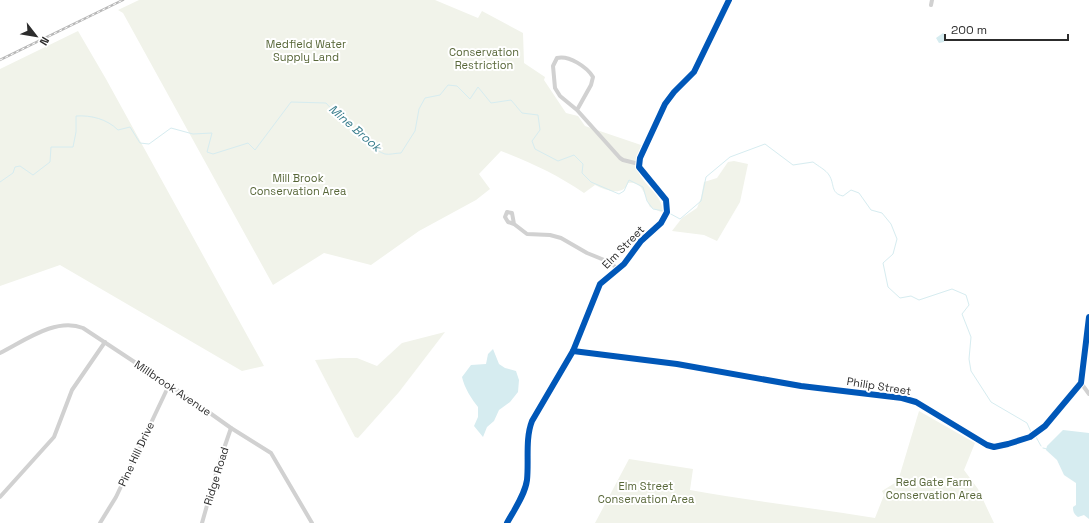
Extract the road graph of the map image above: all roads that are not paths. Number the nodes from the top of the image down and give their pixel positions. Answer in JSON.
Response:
{"nodes":[{"id":1,"x":729,"y":0,"type":"edge"},
{"id":2,"x":577,"y":110,"type":"junction"},
{"id":3,"x":639,"y":164,"type":"junction"},
{"id":4,"x":514,"y":224,"type":"dead end"},
{"id":5,"x":618,"y":269,"type":"junction"},
{"id":6,"x":1089,"y":317,"type":"edge"},
{"id":7,"x":105,"y":342,"type":"junction"},
{"id":8,"x":573,"y":351,"type":"junction"},
{"id":9,"x":0,"y":353,"type":"edge"},
{"id":10,"x":1081,"y":383,"type":"junction"},
{"id":11,"x":170,"y":385,"type":"junction"},
{"id":12,"x":1089,"y":394,"type":"edge"},
{"id":13,"x":231,"y":428,"type":"junction"},
{"id":14,"x":0,"y":497,"type":"edge"},
{"id":15,"x":100,"y":523,"type":"edge"},
{"id":16,"x":202,"y":523,"type":"edge"},
{"id":17,"x":312,"y":523,"type":"edge"},
{"id":18,"x":507,"y":523,"type":"edge"}],
"edges":[{"from":1,"to":3,"type":"street"},
{"from":2,"to":2,"type":"street"},
{"from":2,"to":3,"type":"street"},
{"from":3,"to":5,"type":"street","name":"Elm Street"},
{"from":4,"to":5,"type":"street"},
{"from":5,"to":8,"type":"street","name":"Elm Street"},
{"from":6,"to":10,"type":"street"},
{"from":7,"to":9,"type":"street","name":"Millbrook Avenue"},
{"from":7,"to":11,"type":"street","name":"Millbrook Avenue"},
{"from":7,"to":14,"type":"street"},
{"from":8,"to":10,"type":"street","name":"Philip Street"},
{"from":8,"to":18,"type":"street","name":"Elm Street"},
{"from":10,"to":12,"type":"street"},
{"from":11,"to":13,"type":"street","name":"Millbrook Avenue"},
{"from":11,"to":15,"type":"street","name":"Pine Hill Drive"},
{"from":13,"to":16,"type":"street","name":"Ridge Road"},
{"from":13,"to":17,"type":"street","name":"Millbrook Avenue"}]}
